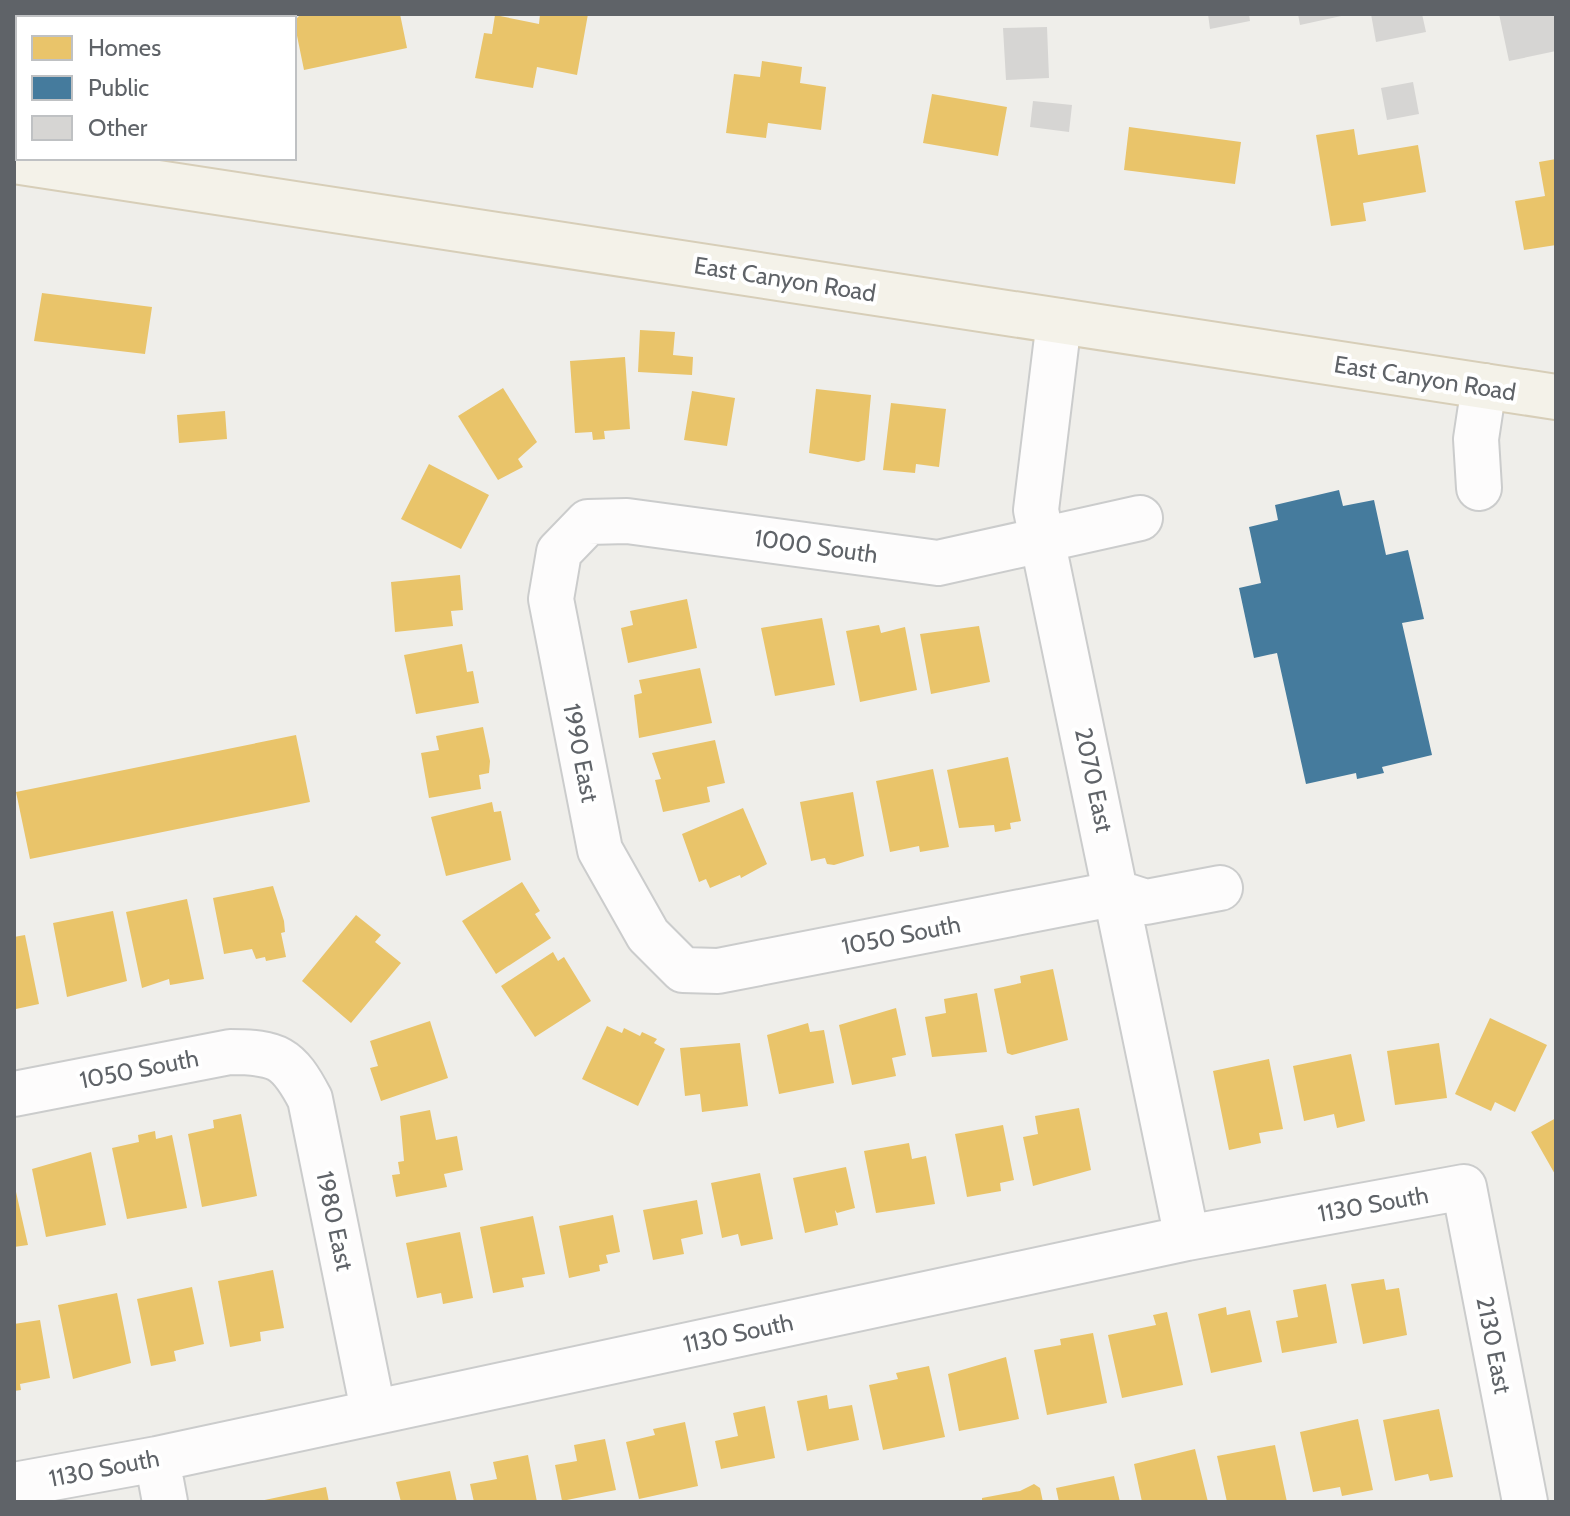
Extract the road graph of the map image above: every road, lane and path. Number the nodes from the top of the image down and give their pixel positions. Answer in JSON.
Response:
{"nodes":[{"id":1,"x":14,"y":161,"type":"edge"},
{"id":2,"x":1059,"y":321,"type":"junction"},
{"id":3,"x":1484,"y":386,"type":"junction"},
{"id":4,"x":1556,"y":397,"type":"edge"},
{"id":5,"x":1479,"y":488,"type":"dead end"},
{"id":6,"x":1140,"y":518,"type":"dead end"},
{"id":7,"x":588,"y":522,"type":"joint"},
{"id":8,"x":1041,"y":540,"type":"junction"},
{"id":9,"x":1220,"y":888,"type":"dead end"},
{"id":10,"x":1118,"y":893,"type":"junction"},
{"id":11,"x":683,"y":970,"type":"joint"},
{"id":12,"x":265,"y":1052,"type":"joint"},
{"id":13,"x":14,"y":1094,"type":"edge"},
{"id":14,"x":1464,"y":1187,"type":"joint"},
{"id":15,"x":1187,"y":1238,"type":"junction"},
{"id":16,"x":373,"y":1410,"type":"junction"},
{"id":17,"x":157,"y":1459,"type":"junction"},
{"id":18,"x":14,"y":1485,"type":"edge"},
{"id":19,"x":165,"y":1502,"type":"edge"},
{"id":20,"x":1525,"y":1502,"type":"edge"}],
"edges":[{"from":1,"to":2,"type":"main road","name":"East Canyon Road"},
{"from":2,"to":3,"type":"main road","name":"East Canyon Road"},
{"from":2,"to":8,"type":"street","name":"2070 East"},
{"from":3,"to":4,"type":"main road","name":"East Canyon Road"},
{"from":3,"to":5,"type":"street"},
{"from":6,"to":8,"type":"street","name":"1000 South"},
{"from":7,"to":8,"type":"street","name":"1000 South"},
{"from":7,"to":11,"type":"street","name":"1990 East"},
{"from":8,"to":10,"type":"street","name":"2070 East"},
{"from":9,"to":10,"type":"street"},
{"from":10,"to":11,"type":"street","name":"1050 South"},
{"from":10,"to":15,"type":"street","name":"2070 East"},
{"from":12,"to":13,"type":"street","name":"1050 South"},
{"from":12,"to":16,"type":"street","name":"1980 East"},
{"from":14,"to":15,"type":"street","name":"1130 South"},
{"from":14,"to":20,"type":"street","name":"2130 East"},
{"from":15,"to":16,"type":"street","name":"1130 South"},
{"from":16,"to":17,"type":"street","name":"1130 South"},
{"from":17,"to":18,"type":"street","name":"1130 South"},
{"from":17,"to":19,"type":"street"}]}
